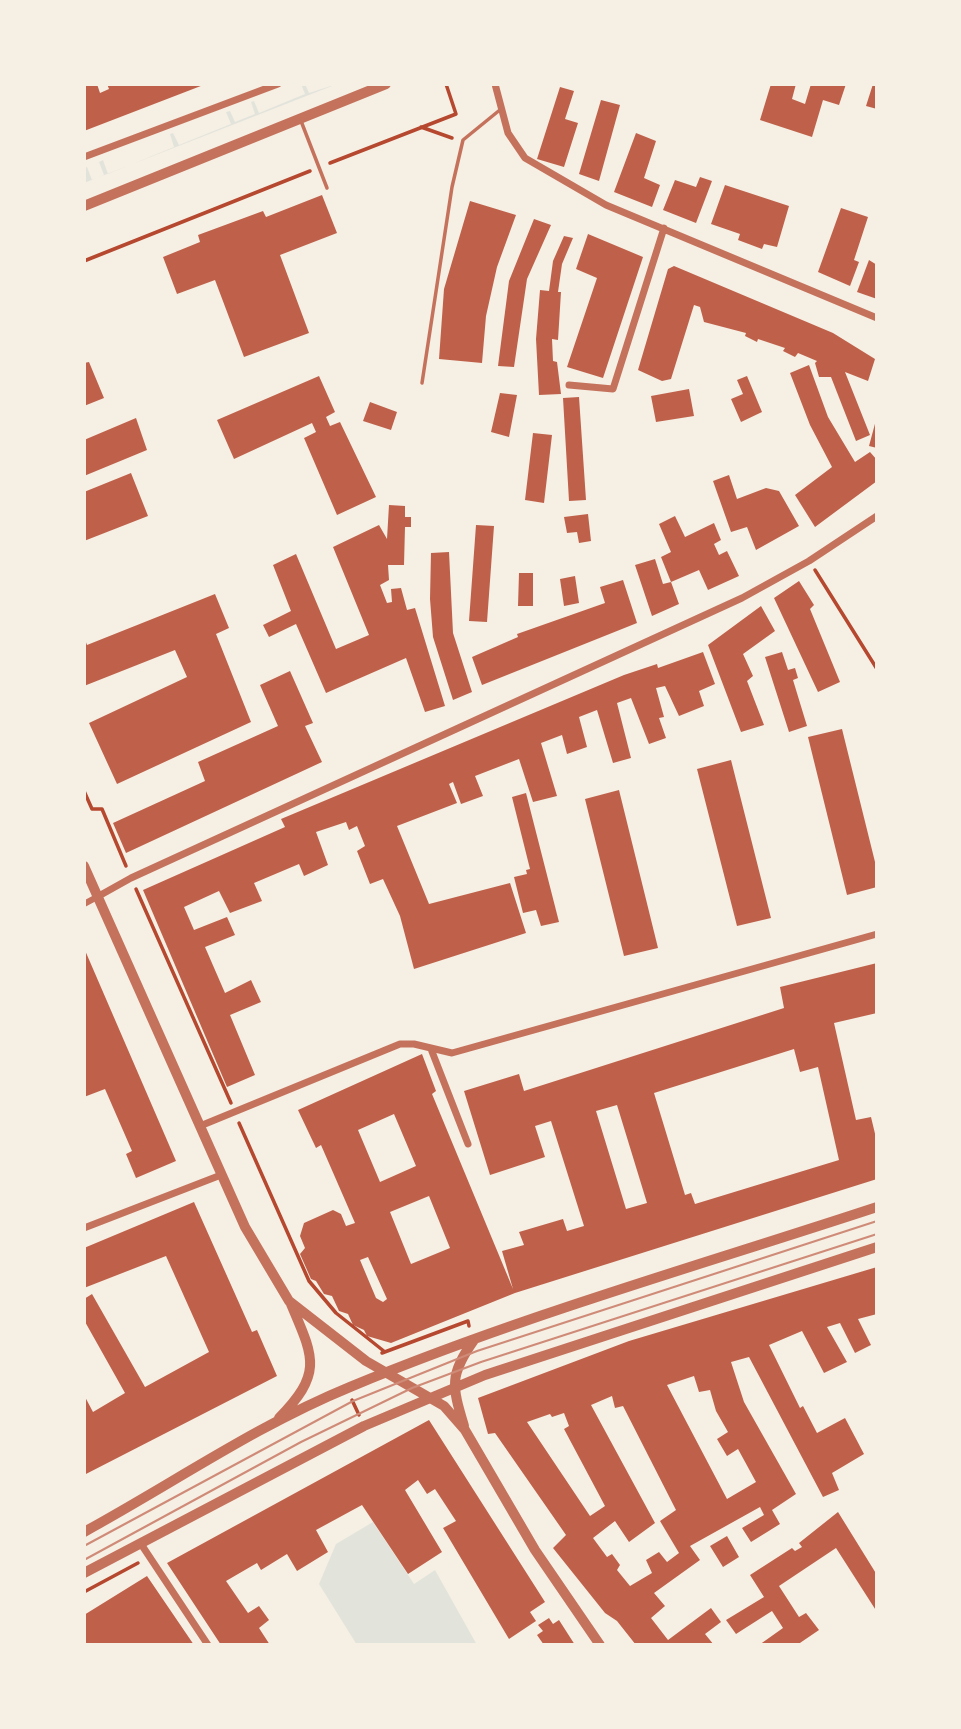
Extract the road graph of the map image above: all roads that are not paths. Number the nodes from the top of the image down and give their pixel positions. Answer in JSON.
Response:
{"nodes":[{"id":1,"x":278,"y":84,"type":"edge"},
{"id":2,"x":386,"y":84,"type":"edge"},
{"id":3,"x":495,"y":84,"type":"edge"},
{"id":4,"x":502,"y":108,"type":"junction"},
{"id":5,"x":300,"y":119,"type":"junction"},
{"id":6,"x":84,"y":157,"type":"edge"},
{"id":7,"x":327,"y":188,"type":"dead end"},
{"id":8,"x":84,"y":206,"type":"edge"},
{"id":9,"x":664,"y":229,"type":"junction"},
{"id":10,"x":877,"y":318,"type":"edge"},
{"id":11,"x":422,"y":383,"type":"dead end"},
{"id":12,"x":569,"y":385,"type":"dead end"},
{"id":13,"x":877,"y":516,"type":"edge"},
{"id":14,"x":84,"y":866,"type":"edge"},
{"id":15,"x":97,"y":897,"type":"junction"},
{"id":16,"x":84,"y":904,"type":"edge"},
{"id":17,"x":877,"y":934,"type":"edge"},
{"id":18,"x":430,"y":1049,"type":"junction"},
{"id":19,"x":200,"y":1126,"type":"junction"},
{"id":20,"x":468,"y":1144,"type":"dead end"},
{"id":21,"x":221,"y":1175,"type":"junction"},
{"id":22,"x":877,"y":1206,"type":"edge"},
{"id":23,"x":84,"y":1228,"type":"edge"},
{"id":24,"x":877,"y":1247,"type":"edge"},
{"id":25,"x":289,"y":1301,"type":"junction"},
{"id":26,"x":474,"y":1340,"type":"junction"},
{"id":27,"x":387,"y":1373,"type":"junction"},
{"id":28,"x":454,"y":1388,"type":"junction"},
{"id":29,"x":431,"y":1398,"type":"junction"},
{"id":30,"x":273,"y":1425,"type":"junction"},
{"id":31,"x":465,"y":1430,"type":"junction"},
{"id":32,"x":84,"y":1532,"type":"edge"},
{"id":33,"x":141,"y":1544,"type":"junction"},
{"id":34,"x":84,"y":1573,"type":"edge"},
{"id":35,"x":208,"y":1645,"type":"edge"},
{"id":36,"x":600,"y":1645,"type":"edge"}],
"edges":[{"from":1,"to":6,"type":"street"},
{"from":2,"to":5,"type":"street"},
{"from":3,"to":4,"type":"street"},
{"from":4,"to":9,"type":"street"},
{"from":4,"to":11,"type":"lane"},
{"from":5,"to":7,"type":"lane"},
{"from":5,"to":8,"type":"street"},
{"from":9,"to":10,"type":"street"},
{"from":9,"to":12,"type":"street"},
{"from":13,"to":15,"type":"street"},
{"from":14,"to":15,"type":"street"},
{"from":15,"to":16,"type":"street"},
{"from":15,"to":19,"type":"street"},
{"from":17,"to":18,"type":"street"},
{"from":18,"to":19,"type":"street"},
{"from":18,"to":20,"type":"street"},
{"from":19,"to":21,"type":"street"},
{"from":21,"to":23,"type":"street"},
{"from":21,"to":25,"type":"street"},
{"from":22,"to":26,"type":"street"},
{"from":24,"to":28,"type":"street"},
{"from":25,"to":27,"type":"street"},
{"from":25,"to":30,"type":"street"},
{"from":26,"to":27,"type":"street"},
{"from":26,"to":28,"type":"street"},
{"from":27,"to":29,"type":"street"},
{"from":27,"to":30,"type":"street"},
{"from":28,"to":29,"type":"street"},
{"from":28,"to":31,"type":"street"},
{"from":29,"to":31,"type":"street"},
{"from":29,"to":33,"type":"street"},
{"from":30,"to":32,"type":"street"},
{"from":31,"to":36,"type":"street"},
{"from":33,"to":34,"type":"street"},
{"from":33,"to":35,"type":"street"}]}
